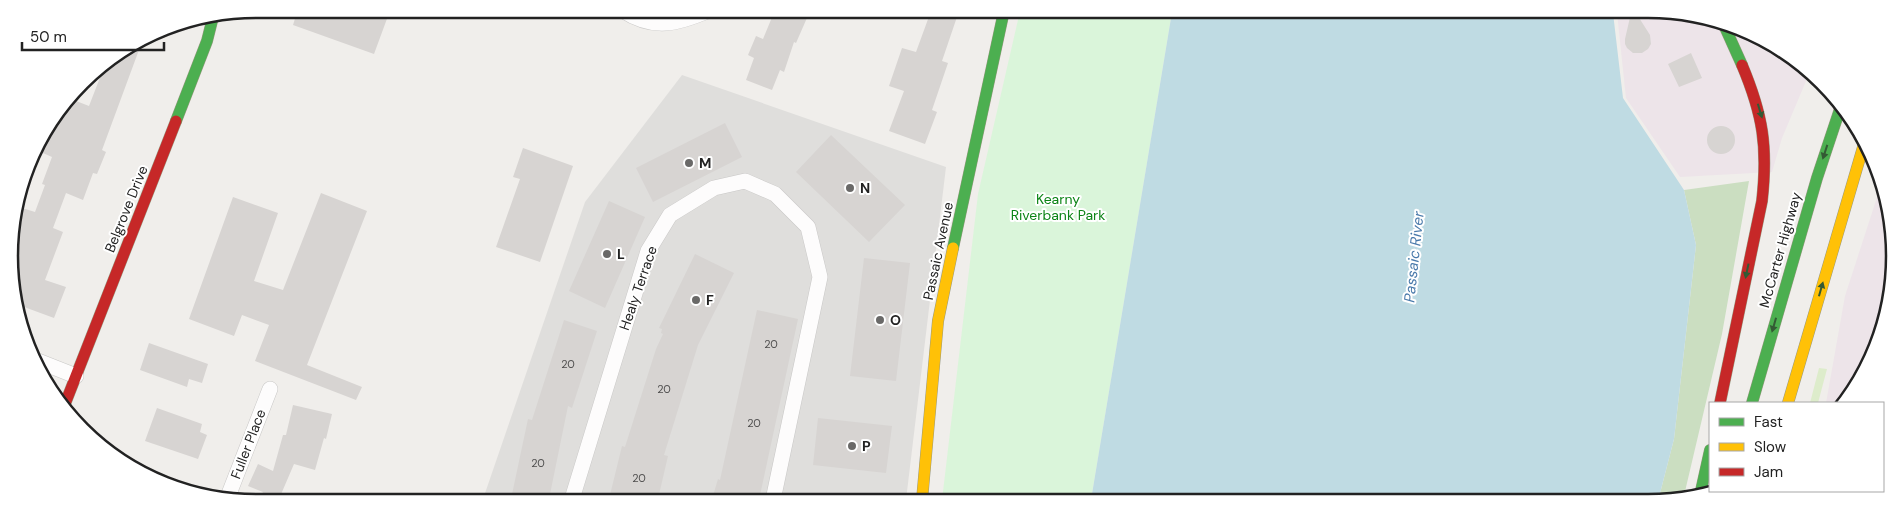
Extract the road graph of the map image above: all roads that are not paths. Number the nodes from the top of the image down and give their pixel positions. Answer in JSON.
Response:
{"nodes":[{"id":1,"x":634,"y":18,"type":"edge"},
{"id":2,"x":690,"y":18,"type":"edge"},
{"id":3,"x":1003,"y":18,"type":"edge"},
{"id":4,"x":210,"y":22,"type":"edge"},
{"id":5,"x":1727,"y":31,"type":"edge"},
{"id":6,"x":1839,"y":114,"type":"edge"},
{"id":7,"x":1862,"y":151,"type":"edge"},
{"id":8,"x":44,"y":364,"type":"edge"},
{"id":9,"x":76,"y":376,"type":"junction"},
{"id":10,"x":270,"y":389,"type":"dead end"},
{"id":11,"x":67,"y":401,"type":"edge"},
{"id":12,"x":1720,"y":402,"type":"edge"},
{"id":13,"x":1752,"y":402,"type":"edge"},
{"id":14,"x":1788,"y":402,"type":"edge"},
{"id":15,"x":1709,"y":454,"type":"edge"},
{"id":16,"x":1701,"y":488,"type":"edge"},
{"id":17,"x":230,"y":493,"type":"edge"},
{"id":18,"x":574,"y":494,"type":"edge"},
{"id":19,"x":774,"y":494,"type":"edge"},
{"id":20,"x":923,"y":494,"type":"edge"}],
"edges":[{"from":1,"to":2,"type":"street"},
{"from":3,"to":20,"type":"main road","name":"Passaic Avenue"},
{"from":4,"to":9,"type":"main road","name":"Belgrove Drive"},
{"from":5,"to":12,"type":"main road","one_way":true},
{"from":6,"to":13,"type":"main road","name":"McCarter Highway","one_way":true},
{"from":14,"to":7,"type":"main road","one_way":true},
{"from":8,"to":9,"type":"street"},
{"from":9,"to":11,"type":"main road","name":"Belgrove Drive"},
{"from":10,"to":17,"type":"street","name":"Fuller Place"},
{"from":15,"to":16,"type":"main road"},
{"from":18,"to":19,"type":"street","name":"Healy Terrace"}]}
